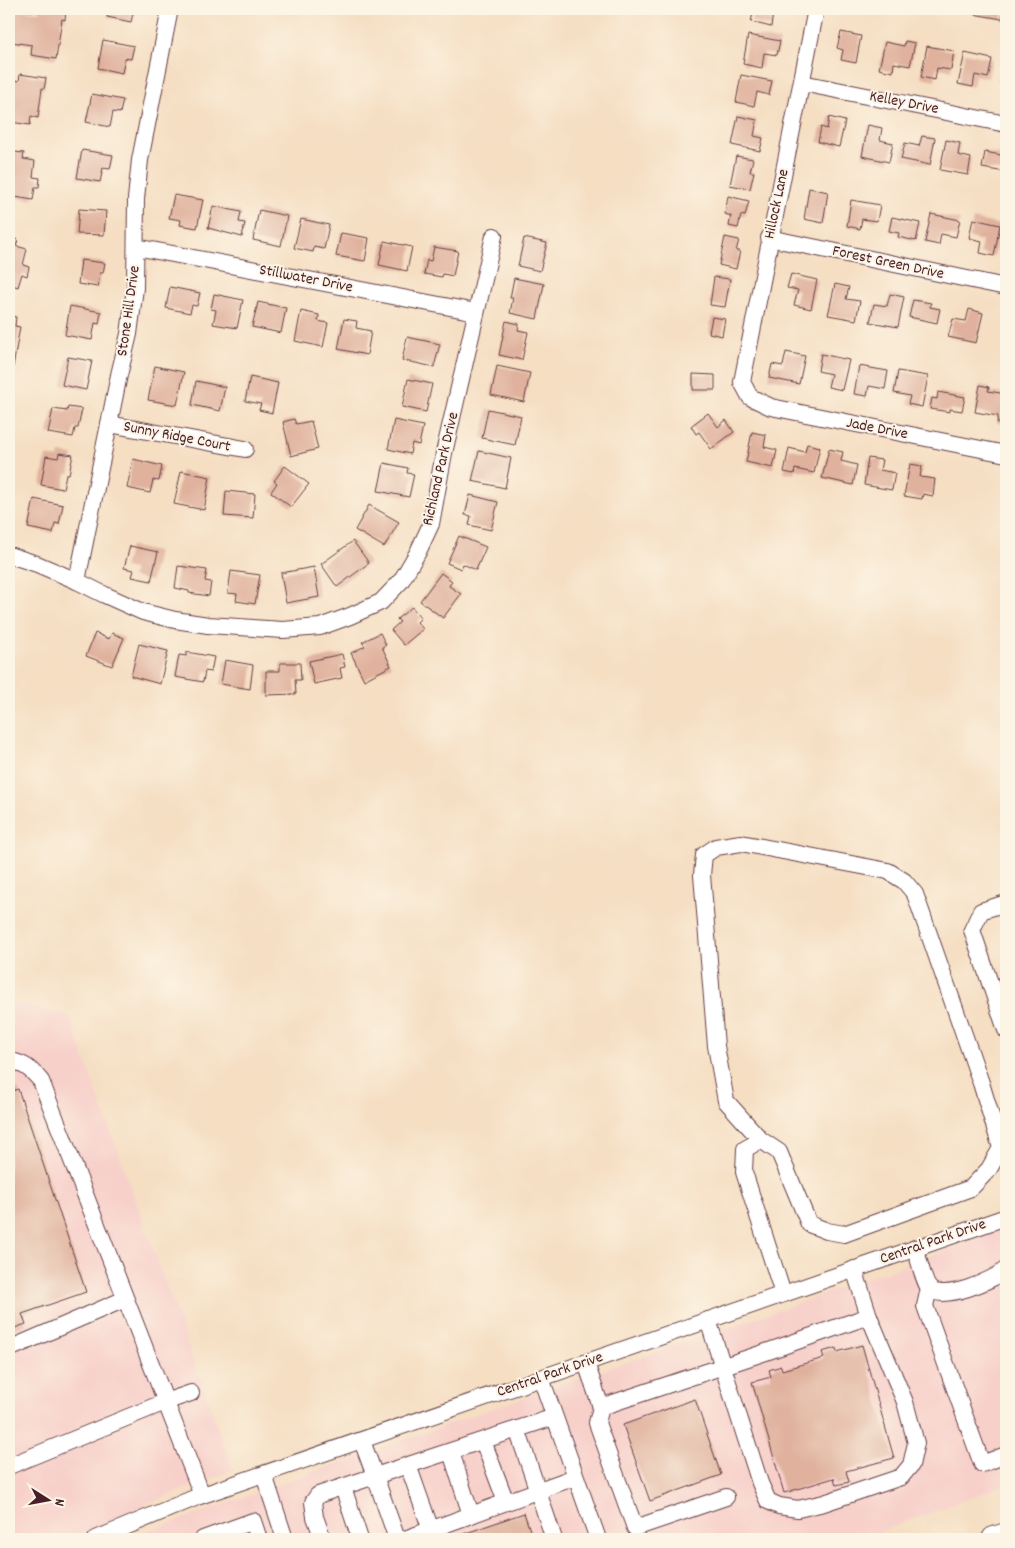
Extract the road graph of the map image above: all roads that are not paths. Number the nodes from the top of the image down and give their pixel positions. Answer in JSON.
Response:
{"nodes":[{"id":1,"x":170,"y":9,"type":"edge"},
{"id":2,"x":816,"y":9,"type":"edge"},
{"id":3,"x":802,"y":83,"type":"junction"},
{"id":4,"x":1006,"y":124,"type":"edge"},
{"id":5,"x":494,"y":236,"type":"dead end"},
{"id":6,"x":770,"y":238,"type":"junction"},
{"id":7,"x":136,"y":247,"type":"junction"},
{"id":8,"x":1006,"y":287,"type":"edge"},
{"id":9,"x":476,"y":312,"type":"junction"},
{"id":10,"x":750,"y":397,"type":"joint"},
{"id":11,"x":109,"y":424,"type":"junction"},
{"id":12,"x":244,"y":450,"type":"dead end"},
{"id":13,"x":1006,"y":454,"type":"edge"},
{"id":14,"x":9,"y":555,"type":"edge"},
{"id":15,"x":77,"y":581,"type":"junction"},
{"id":16,"x":1006,"y":902,"type":"edge"},
{"id":17,"x":1006,"y":1030,"type":"edge"},
{"id":18,"x":9,"y":1061,"type":"edge"},
{"id":19,"x":761,"y":1140,"type":"junction"},
{"id":20,"x":1006,"y":1216,"type":"edge"},
{"id":21,"x":915,"y":1248,"type":"junction"},
{"id":22,"x":1006,"y":1269,"type":"edge"},
{"id":23,"x":854,"y":1270,"type":"junction"},
{"id":24,"x":929,"y":1288,"type":"junction"},
{"id":25,"x":783,"y":1294,"type":"junction"},
{"id":26,"x":125,"y":1298,"type":"junction"},
{"id":27,"x":869,"y":1316,"type":"junction"},
{"id":28,"x":708,"y":1320,"type":"junction"},
{"id":29,"x":9,"y":1349,"type":"edge"},
{"id":30,"x":586,"y":1363,"type":"junction"},
{"id":31,"x":722,"y":1366,"type":"junction"},
{"id":32,"x":541,"y":1378,"type":"junction"},
{"id":33,"x":191,"y":1393,"type":"dead end"},
{"id":34,"x":165,"y":1402,"type":"junction"},
{"id":35,"x":601,"y":1407,"type":"junction"},
{"id":36,"x":554,"y":1417,"type":"junction"},
{"id":37,"x":518,"y":1429,"type":"junction"},
{"id":38,"x":483,"y":1440,"type":"junction"},
{"id":39,"x":362,"y":1441,"type":"junction"},
{"id":40,"x":451,"y":1452,"type":"junction"},
{"id":41,"x":1006,"y":1455,"type":"edge"},
{"id":42,"x":408,"y":1465,"type":"junction"},
{"id":43,"x":9,"y":1466,"type":"edge"},
{"id":44,"x":264,"y":1475,"type":"junction"},
{"id":45,"x":376,"y":1476,"type":"junction"},
{"id":46,"x":575,"y":1477,"type":"junction"},
{"id":47,"x":343,"y":1487,"type":"junction"},
{"id":48,"x":538,"y":1490,"type":"junction"},
{"id":49,"x":202,"y":1495,"type":"junction"},
{"id":50,"x":726,"y":1497,"type":"dead end"},
{"id":51,"x":506,"y":1502,"type":"junction"},
{"id":52,"x":471,"y":1515,"type":"junction"},
{"id":53,"x":431,"y":1530,"type":"junction"},
{"id":54,"x":1006,"y":1535,"type":"edge"},
{"id":55,"x":104,"y":1538,"type":"edge"},
{"id":56,"x":203,"y":1539,"type":"edge"},
{"id":57,"x":259,"y":1539,"type":"edge"},
{"id":58,"x":285,"y":1539,"type":"edge"},
{"id":59,"x":323,"y":1539,"type":"edge"},
{"id":60,"x":360,"y":1539,"type":"edge"},
{"id":61,"x":398,"y":1539,"type":"edge"},
{"id":62,"x":405,"y":1539,"type":"edge"},
{"id":63,"x":554,"y":1539,"type":"edge"},
{"id":64,"x":598,"y":1539,"type":"edge"},
{"id":65,"x":994,"y":1539,"type":"edge"}],
"edges":[{"from":1,"to":7,"type":"street","name":"Stone Hill Drive"},
{"from":2,"to":3,"type":"street","name":"Hillock Lane"},
{"from":3,"to":4,"type":"street","name":"Kelley Drive"},
{"from":3,"to":6,"type":"street","name":"Hillock Lane"},
{"from":5,"to":9,"type":"street","name":"Richland Park Drive"},
{"from":6,"to":8,"type":"street","name":"Forest Green Drive"},
{"from":6,"to":10,"type":"street","name":"Hillock Lane"},
{"from":7,"to":9,"type":"street","name":"Stillwater Drive"},
{"from":7,"to":11,"type":"street","name":"Stone Hill Drive"},
{"from":9,"to":15,"type":"street","name":"Richland Park Drive"},
{"from":10,"to":13,"type":"street","name":"Jade Drive"},
{"from":11,"to":12,"type":"street","name":"Sunny Ridge Court"},
{"from":11,"to":15,"type":"street","name":"Stone Hill Drive"},
{"from":14,"to":15,"type":"street","name":"Richland Park Drive"},
{"from":16,"to":17,"type":"street"},
{"from":18,"to":26,"type":"street"},
{"from":19,"to":19,"type":"street"},
{"from":19,"to":25,"type":"street"},
{"from":20,"to":21,"type":"street","name":"Central Park Drive"},
{"from":21,"to":23,"type":"street","name":"Central Park Drive"},
{"from":21,"to":24,"type":"street"},
{"from":22,"to":24,"type":"street"},
{"from":23,"to":25,"type":"street","name":"Central Park Drive"},
{"from":23,"to":27,"type":"street"},
{"from":24,"to":41,"type":"street"},
{"from":25,"to":28,"type":"street","name":"Central Park Drive"},
{"from":26,"to":29,"type":"street"},
{"from":26,"to":34,"type":"street"},
{"from":27,"to":31,"type":"street"},
{"from":27,"to":31,"type":"street"},
{"from":28,"to":30,"type":"street","name":"Central Park Drive"},
{"from":28,"to":31,"type":"street"},
{"from":30,"to":32,"type":"street","name":"Central Park Drive"},
{"from":30,"to":35,"type":"street"},
{"from":31,"to":35,"type":"street"},
{"from":32,"to":36,"type":"street"},
{"from":32,"to":39,"type":"street","name":"Central Park Drive"},
{"from":33,"to":34,"type":"street"},
{"from":34,"to":43,"type":"street"},
{"from":34,"to":49,"type":"street"},
{"from":35,"to":50,"type":"street"},
{"from":36,"to":37,"type":"street"},
{"from":36,"to":46,"type":"street"},
{"from":37,"to":38,"type":"street"},
{"from":37,"to":48,"type":"street"},
{"from":38,"to":40,"type":"street"},
{"from":38,"to":51,"type":"street"},
{"from":39,"to":44,"type":"street","name":"Central Park Drive"},
{"from":39,"to":45,"type":"street"},
{"from":40,"to":42,"type":"street"},
{"from":40,"to":52,"type":"street"},
{"from":42,"to":45,"type":"street"},
{"from":42,"to":53,"type":"street"},
{"from":44,"to":49,"type":"street","name":"Central Park Drive"},
{"from":44,"to":58,"type":"street"},
{"from":45,"to":47,"type":"street"},
{"from":45,"to":61,"type":"street"},
{"from":46,"to":48,"type":"street"},
{"from":46,"to":64,"type":"street"},
{"from":47,"to":59,"type":"street"},
{"from":47,"to":60,"type":"street"},
{"from":48,"to":51,"type":"street"},
{"from":48,"to":63,"type":"street"},
{"from":49,"to":55,"type":"street","name":"Central Park Drive"},
{"from":51,"to":52,"type":"street"},
{"from":52,"to":53,"type":"street"},
{"from":53,"to":62,"type":"street"},
{"from":54,"to":65,"type":"highway"},
{"from":56,"to":57,"type":"street"}]}
